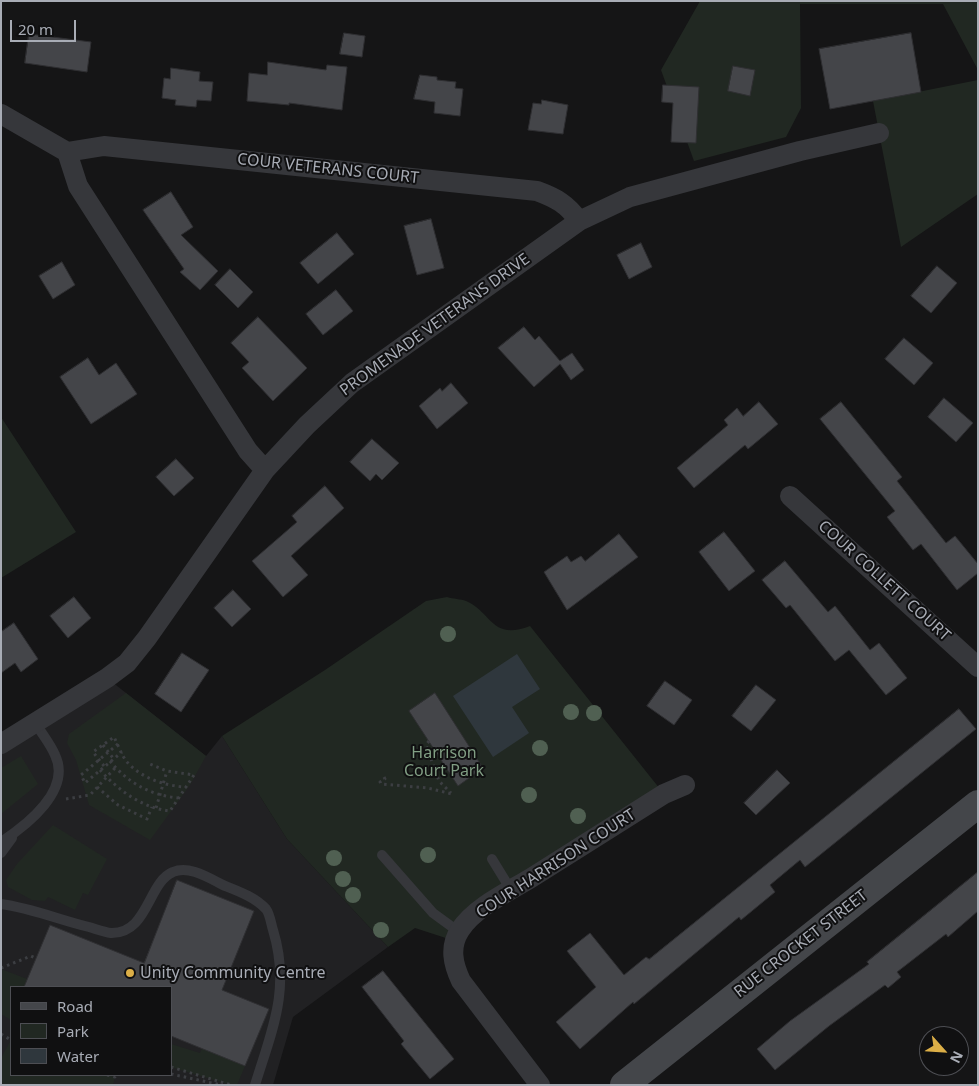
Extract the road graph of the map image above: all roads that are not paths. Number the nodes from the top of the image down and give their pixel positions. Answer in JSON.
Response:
{"nodes":[{"id":1,"x":1,"y":114,"type":"edge"},
{"id":2,"x":879,"y":133,"type":"dead end"},
{"id":3,"x":66,"y":152,"type":"junction"},
{"id":4,"x":579,"y":220,"type":"junction"},
{"id":5,"x":265,"y":470,"type":"junction"},
{"id":6,"x":790,"y":496,"type":"dead end"},
{"id":7,"x":978,"y":667,"type":"edge"},
{"id":8,"x":35,"y":722,"type":"junction"},
{"id":9,"x":1,"y":744,"type":"edge"},
{"id":10,"x":685,"y":785,"type":"dead end"},
{"id":11,"x":978,"y":804,"type":"edge"},
{"id":12,"x":16,"y":832,"type":"junction"},
{"id":13,"x":1,"y":842,"type":"edge"},
{"id":14,"x":1,"y":853,"type":"edge"},
{"id":15,"x":382,"y":855,"type":"dead end"},
{"id":16,"x":492,"y":859,"type":"dead end"},
{"id":17,"x":511,"y":890,"type":"junction"},
{"id":18,"x":1,"y":904,"type":"edge"},
{"id":19,"x":459,"y":932,"type":"junction"},
{"id":20,"x":255,"y":1085,"type":"edge"},
{"id":21,"x":540,"y":1085,"type":"edge"},
{"id":22,"x":624,"y":1085,"type":"edge"}],
"edges":[{"from":1,"to":3,"type":"street"},
{"from":2,"to":4,"type":"street","name":"PROMENADE VETERANS DRIVE"},
{"from":3,"to":4,"type":"street","name":"COUR VETERANS COURT"},
{"from":3,"to":5,"type":"street"},
{"from":4,"to":5,"type":"street","name":"PROMENADE VETERANS DRIVE"},
{"from":5,"to":8,"type":"street","name":"PROMENADE VETERANS DRIVE"},
{"from":6,"to":7,"type":"street","name":"COUR COLLETT COURT"},
{"from":8,"to":9,"type":"street","name":"PROMENADE VETERANS DRIVE"},
{"from":8,"to":12,"type":"lane"},
{"from":10,"to":17,"type":"street","name":"COUR HARRISON COURT"},
{"from":11,"to":22,"type":"street","name":"RUE CROCKET STREET"},
{"from":12,"to":13,"type":"lane"},
{"from":12,"to":14,"type":"lane"},
{"from":15,"to":19,"type":"lane"},
{"from":16,"to":17,"type":"lane"},
{"from":17,"to":19,"type":"street","name":"COUR HARRISON COURT"},
{"from":18,"to":20,"type":"lane"},
{"from":19,"to":21,"type":"street","name":"COUR HARRISON COURT"}]}
